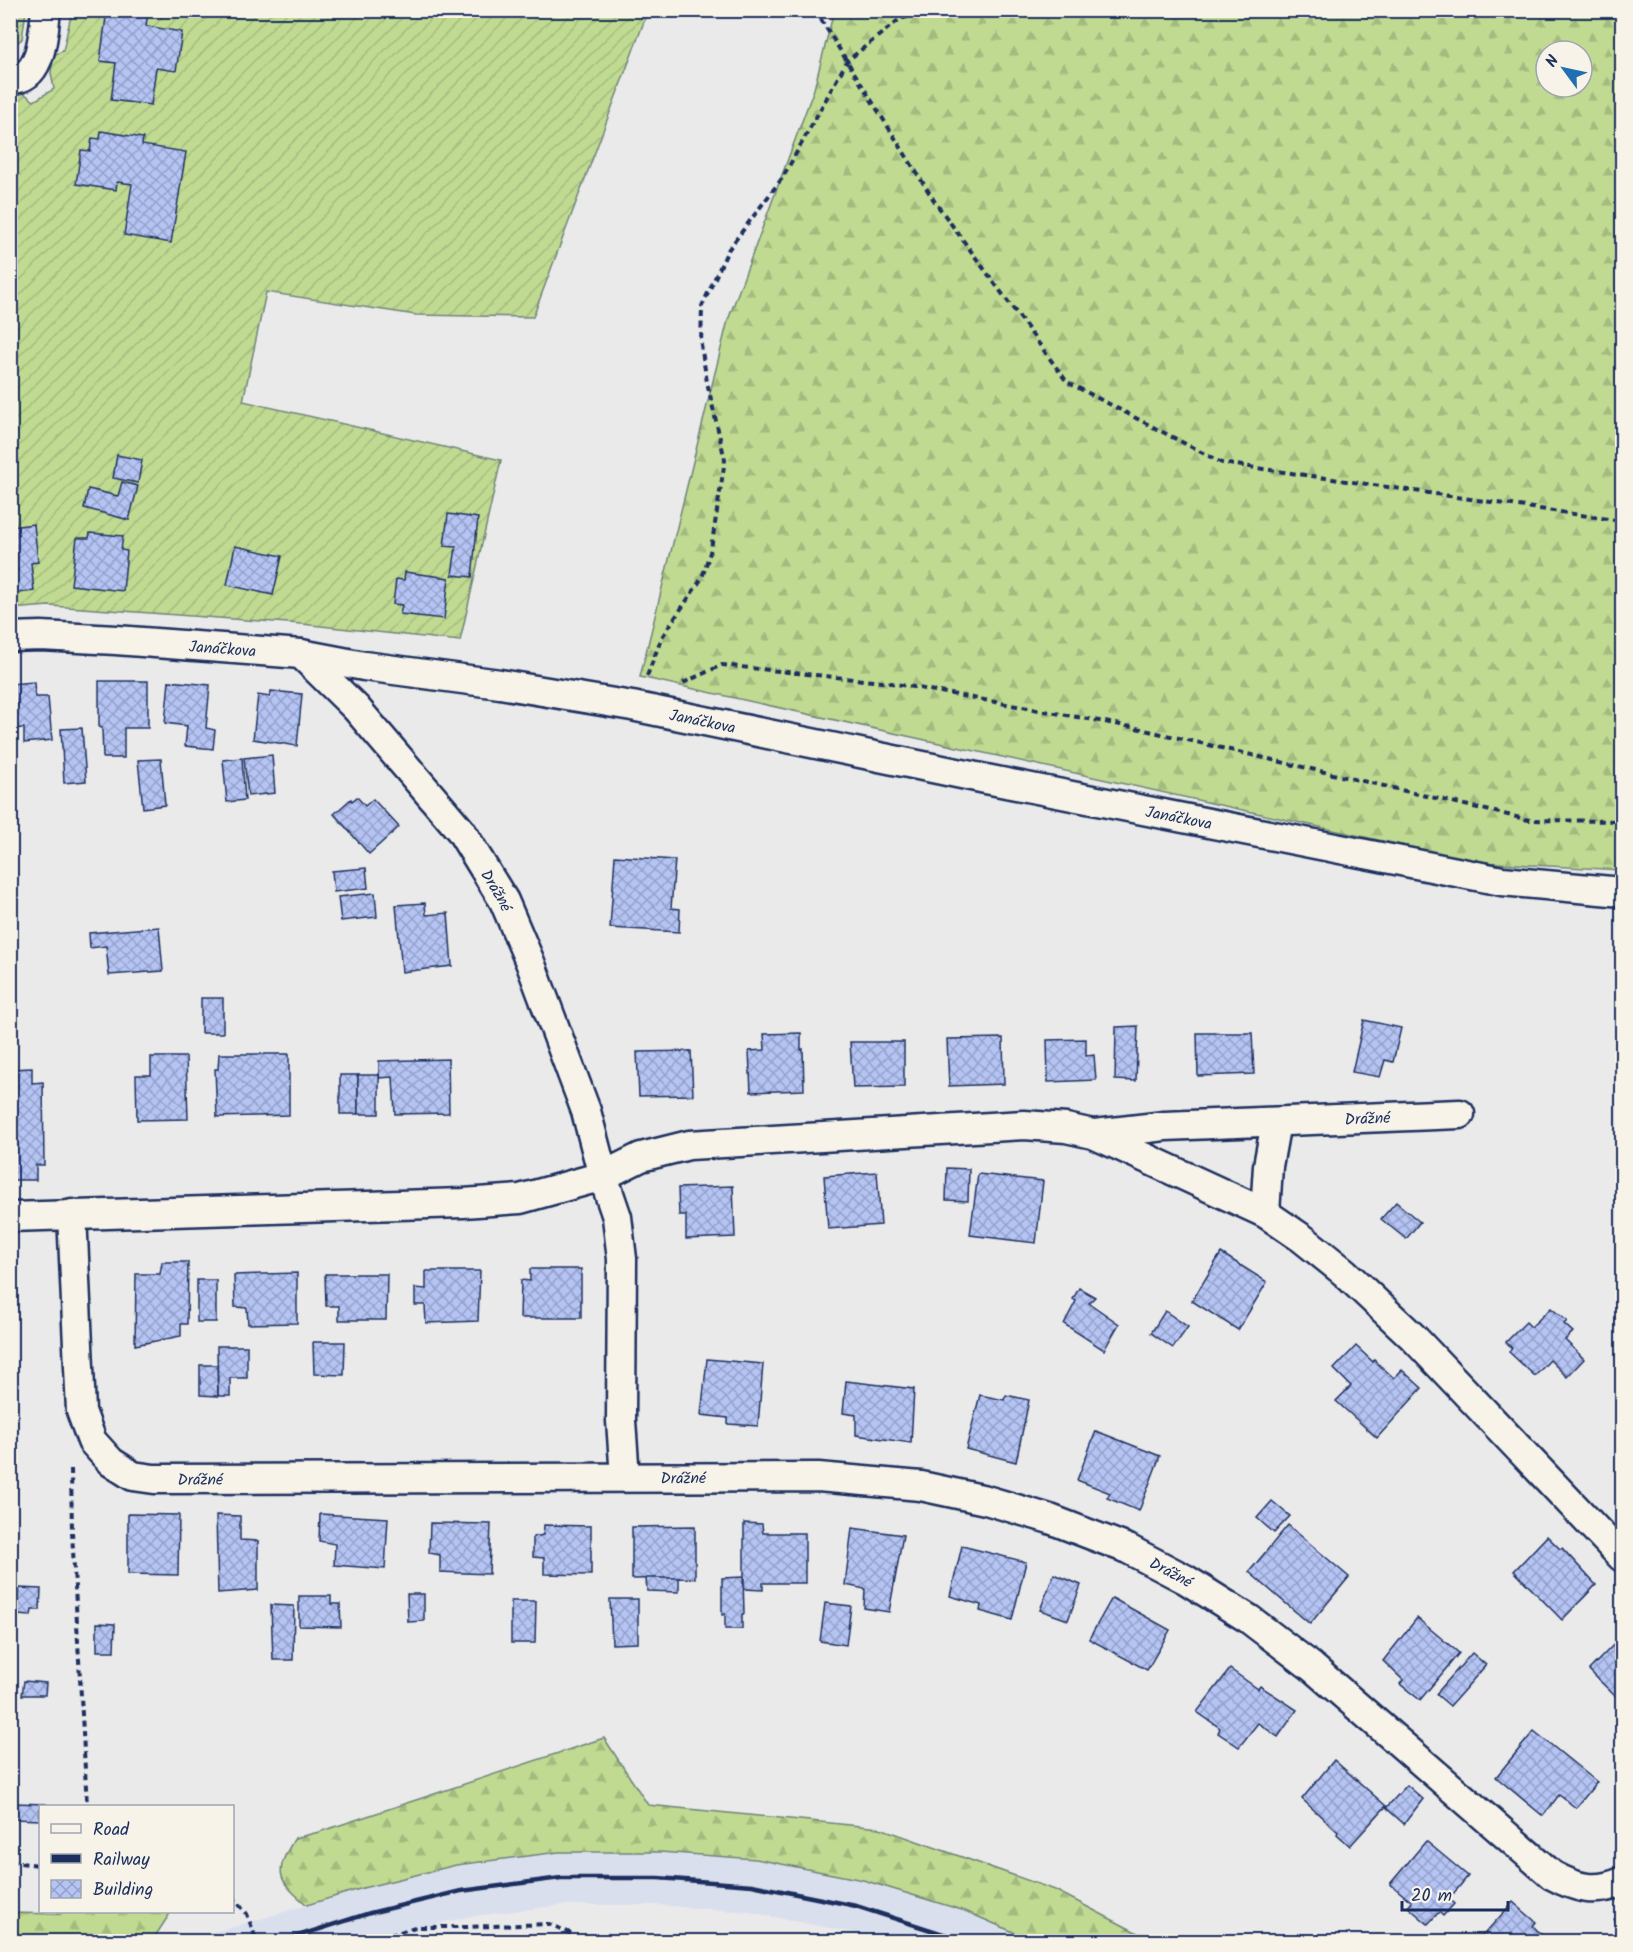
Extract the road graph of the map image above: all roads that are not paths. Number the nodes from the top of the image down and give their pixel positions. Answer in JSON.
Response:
{"nodes":[{"id":1,"x":46,"y":10,"type":"edge"},
{"id":2,"x":10,"y":79,"type":"edge"},
{"id":3,"x":10,"y":637,"type":"edge"},
{"id":4,"x":301,"y":654,"type":"junction"},
{"id":5,"x":1623,"y":892,"type":"edge"},
{"id":6,"x":1460,"y":1114,"type":"dead end"},
{"id":7,"x":1276,"y":1122,"type":"junction"},
{"id":8,"x":1093,"y":1134,"type":"junction"},
{"id":9,"x":603,"y":1176,"type":"junction"},
{"id":10,"x":1265,"y":1213,"type":"junction"},
{"id":11,"x":72,"y":1214,"type":"junction"},
{"id":12,"x":10,"y":1216,"type":"edge"},
{"id":13,"x":625,"y":1477,"type":"junction"},
{"id":14,"x":1623,"y":1557,"type":"edge"},
{"id":15,"x":1623,"y":1882,"type":"edge"}],
"edges":[{"from":1,"to":2,"type":"street"},
{"from":3,"to":4,"type":"street","name":"Janáčkova"},
{"from":4,"to":5,"type":"street","name":"Janáčkova"},
{"from":4,"to":9,"type":"street","name":"Drážné"},
{"from":6,"to":7,"type":"street","name":"Drážné"},
{"from":7,"to":8,"type":"street","name":"Drážné"},
{"from":7,"to":10,"type":"street"},
{"from":8,"to":9,"type":"street","name":"Drážné"},
{"from":8,"to":10,"type":"street","name":"Drážné"},
{"from":9,"to":11,"type":"street","name":"Drážné"},
{"from":9,"to":13,"type":"street","name":"Drážné"},
{"from":10,"to":14,"type":"street","name":"Drážné"},
{"from":11,"to":12,"type":"street","name":"Drážné"},
{"from":11,"to":13,"type":"street","name":"Drážné"},
{"from":13,"to":15,"type":"street","name":"Drážné"}]}
